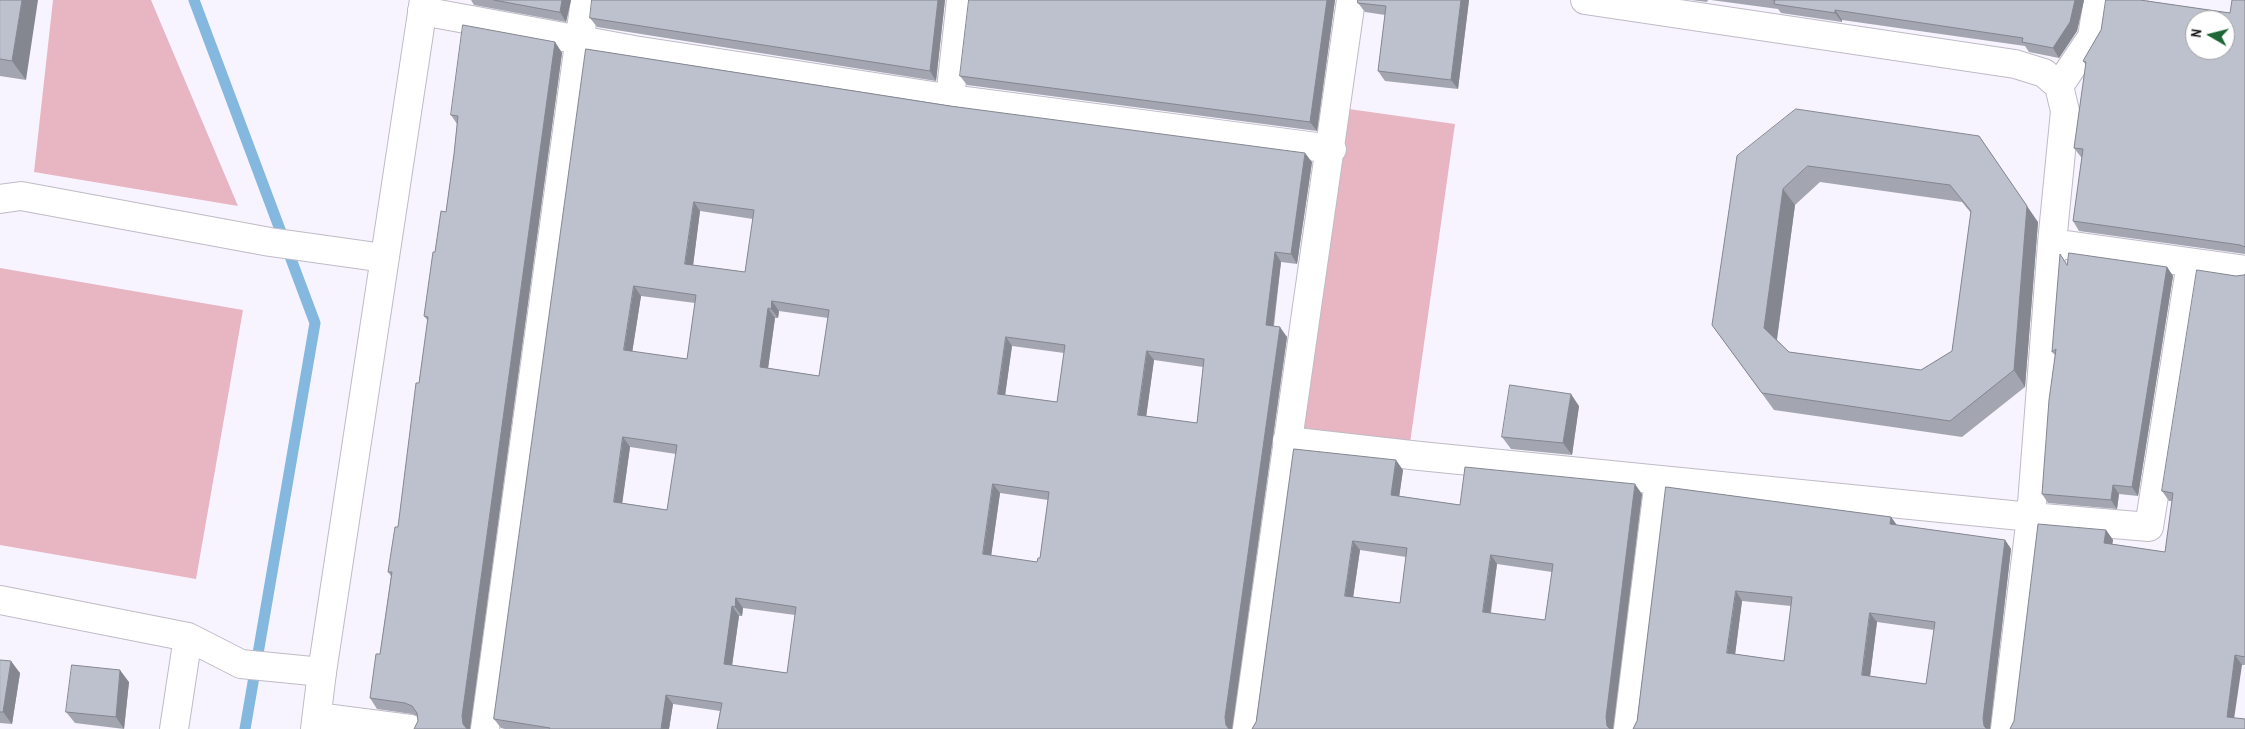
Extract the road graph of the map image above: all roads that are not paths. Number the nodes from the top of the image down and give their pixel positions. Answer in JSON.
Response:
{"nodes":[{"id":1,"x":585,"y":0,"type":"edge"},
{"id":2,"x":961,"y":0,"type":"edge"},
{"id":3,"x":1351,"y":0,"type":"edge"},
{"id":4,"x":1585,"y":0,"type":"edge"},
{"id":5,"x":2098,"y":0,"type":"edge"},
{"id":6,"x":423,"y":5,"type":"edge"},
{"id":7,"x":1722,"y":10,"type":"edge"},
{"id":8,"x":579,"y":39,"type":"junction"},
{"id":9,"x":2059,"y":86,"type":"junction"},
{"id":10,"x":950,"y":98,"type":"junction"},
{"id":11,"x":1332,"y":149,"type":"junction"},
{"id":12,"x":0,"y":198,"type":"edge"},
{"id":13,"x":2052,"y":243,"type":"junction"},
{"id":14,"x":384,"y":258,"type":"junction"},
{"id":15,"x":2191,"y":263,"type":"junction"},
{"id":16,"x":2245,"y":270,"type":"edge"},
{"id":17,"x":1287,"y":441,"type":"junction"},
{"id":18,"x":1659,"y":480,"type":"junction"},
{"id":19,"x":2031,"y":517,"type":"junction"},
{"id":20,"x":0,"y":600,"type":"edge"},
{"id":21,"x":188,"y":638,"type":"junction"},
{"id":22,"x":315,"y":672,"type":"junction"},
{"id":23,"x":316,"y":723,"type":"edge"},
{"id":24,"x":174,"y":729,"type":"edge"},
{"id":25,"x":410,"y":729,"type":"edge"},
{"id":26,"x":485,"y":729,"type":"edge"},
{"id":27,"x":1247,"y":729,"type":"edge"},
{"id":28,"x":1628,"y":729,"type":"edge"},
{"id":29,"x":2005,"y":729,"type":"edge"}],
"edges":[{"from":1,"to":8,"type":"street"},
{"from":2,"to":10,"type":"street"},
{"from":3,"to":11,"type":"street"},
{"from":4,"to":7,"type":"street"},
{"from":5,"to":9,"type":"street"},
{"from":6,"to":8,"type":"street"},
{"from":6,"to":14,"type":"street"},
{"from":7,"to":9,"type":"street"},
{"from":8,"to":10,"type":"street"},
{"from":8,"to":26,"type":"street"},
{"from":9,"to":13,"type":"street"},
{"from":10,"to":11,"type":"street"},
{"from":11,"to":17,"type":"street"},
{"from":12,"to":14,"type":"street"},
{"from":13,"to":15,"type":"street"},
{"from":13,"to":19,"type":"street"},
{"from":14,"to":22,"type":"street"},
{"from":15,"to":16,"type":"street"},
{"from":15,"to":19,"type":"street"},
{"from":17,"to":18,"type":"street"},
{"from":17,"to":27,"type":"street"},
{"from":18,"to":19,"type":"street"},
{"from":18,"to":28,"type":"street"},
{"from":19,"to":29,"type":"street"},
{"from":20,"to":21,"type":"street"},
{"from":21,"to":22,"type":"street"},
{"from":21,"to":24,"type":"street"},
{"from":22,"to":23,"type":"street"},
{"from":23,"to":25,"type":"street"}]}
